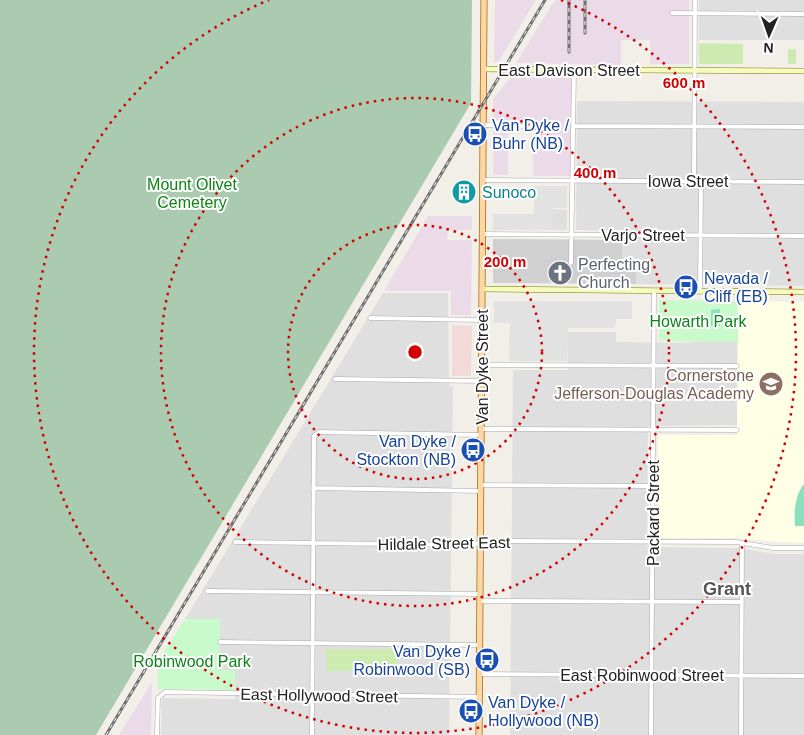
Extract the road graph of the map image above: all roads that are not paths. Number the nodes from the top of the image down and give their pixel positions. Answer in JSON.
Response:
{"nodes":[{"id":1,"x":484,"y":0,"type":"edge"},
{"id":2,"x":695,"y":0,"type":"edge"},
{"id":3,"x":695,"y":13,"type":"junction"},
{"id":4,"x":672,"y":14,"type":"dead end"},
{"id":5,"x":804,"y":14,"type":"edge"},
{"id":6,"x":484,"y":69,"type":"junction"},
{"id":7,"x":574,"y":70,"type":"junction"},
{"id":8,"x":695,"y":70,"type":"junction"},
{"id":9,"x":804,"y":71,"type":"edge"},
{"id":10,"x":483,"y":125,"type":"junction"},
{"id":11,"x":526,"y":126,"type":"dead end"},
{"id":12,"x":574,"y":126,"type":"junction"},
{"id":13,"x":694,"y":127,"type":"junction"},
{"id":14,"x":804,"y":127,"type":"edge"},
{"id":15,"x":483,"y":180,"type":"junction"},
{"id":16,"x":573,"y":180,"type":"junction"},
{"id":17,"x":694,"y":181,"type":"junction"},
{"id":18,"x":700,"y":181,"type":"junction"},
{"id":19,"x":804,"y":182,"type":"edge"},
{"id":20,"x":482,"y":234,"type":"junction"},
{"id":21,"x":572,"y":235,"type":"junction"},
{"id":22,"x":700,"y":235,"type":"junction"},
{"id":23,"x":804,"y":236,"type":"edge"},
{"id":24,"x":571,"y":263,"type":"dead end"},
{"id":25,"x":482,"y":289,"type":"junction"},
{"id":26,"x":654,"y":291,"type":"junction"},
{"id":27,"x":700,"y":292,"type":"junction"},
{"id":28,"x":804,"y":292,"type":"edge"},
{"id":29,"x":370,"y":318,"type":"dead end"},
{"id":30,"x":482,"y":320,"type":"junction"},
{"id":31,"x":482,"y":365,"type":"junction"},
{"id":32,"x":654,"y":366,"type":"junction"},
{"id":33,"x":737,"y":366,"type":"dead end"},
{"id":34,"x":335,"y":379,"type":"dead end"},
{"id":35,"x":482,"y":381,"type":"junction"},
{"id":36,"x":653,"y":430,"type":"junction"},
{"id":37,"x":736,"y":430,"type":"dead end"},
{"id":38,"x":481,"y":432,"type":"junction"},
{"id":39,"x":653,"y":486,"type":"junction"},
{"id":40,"x":313,"y":488,"type":"junction"},
{"id":41,"x":481,"y":488,"type":"junction"},
{"id":42,"x":235,"y":542,"type":"dead end"},
{"id":43,"x":652,"y":542,"type":"junction"},
{"id":44,"x":313,"y":543,"type":"junction"},
{"id":45,"x":742,"y":543,"type":"junction"},
{"id":46,"x":480,"y":544,"type":"junction"},
{"id":47,"x":804,"y":548,"type":"edge"},
{"id":48,"x":206,"y":591,"type":"dead end"},
{"id":49,"x":313,"y":592,"type":"junction"},
{"id":50,"x":480,"y":594,"type":"junction"},
{"id":51,"x":480,"y":601,"type":"junction"},
{"id":52,"x":652,"y":602,"type":"junction"},
{"id":53,"x":742,"y":602,"type":"junction"},
{"id":54,"x":220,"y":642,"type":"dead end"},
{"id":55,"x":312,"y":643,"type":"junction"},
{"id":56,"x":480,"y":645,"type":"junction"},
{"id":57,"x":479,"y":674,"type":"junction"},
{"id":58,"x":651,"y":675,"type":"junction"},
{"id":59,"x":741,"y":676,"type":"junction"},
{"id":60,"x":804,"y":676,"type":"edge"},
{"id":61,"x":312,"y":695,"type":"junction"},
{"id":62,"x":479,"y":697,"type":"junction"},
{"id":63,"x":157,"y":735,"type":"edge"},
{"id":64,"x":312,"y":735,"type":"edge"},
{"id":65,"x":479,"y":735,"type":"edge"},
{"id":66,"x":651,"y":735,"type":"edge"},
{"id":67,"x":741,"y":735,"type":"edge"}],
"edges":[{"from":1,"to":6,"type":"main road","name":"Van Dyke Street"},
{"from":2,"to":3,"type":"street"},
{"from":3,"to":4,"type":"street"},
{"from":3,"to":5,"type":"street"},
{"from":3,"to":8,"type":"street"},
{"from":6,"to":7,"type":"street","name":"East Davison Street"},
{"from":6,"to":10,"type":"main road","name":"Van Dyke Street"},
{"from":7,"to":8,"type":"street","name":"East Davison Street"},
{"from":7,"to":12,"type":"street"},
{"from":8,"to":9,"type":"street","name":"East Davison Street"},
{"from":8,"to":13,"type":"street"},
{"from":10,"to":11,"type":"street"},
{"from":10,"to":15,"type":"main road","name":"Van Dyke Street"},
{"from":12,"to":13,"type":"street"},
{"from":12,"to":16,"type":"street"},
{"from":13,"to":14,"type":"street"},
{"from":13,"to":17,"type":"street"},
{"from":15,"to":16,"type":"street","name":"Iowa Street"},
{"from":15,"to":20,"type":"main road","name":"Van Dyke Street"},
{"from":16,"to":17,"type":"street","name":"Iowa Street"},
{"from":16,"to":21,"type":"street"},
{"from":17,"to":18,"type":"street","name":"Iowa Street"},
{"from":18,"to":19,"type":"street","name":"Iowa Street"},
{"from":18,"to":22,"type":"street"},
{"from":20,"to":21,"type":"street","name":"Varjo Street"},
{"from":20,"to":25,"type":"main road","name":"Van Dyke Street"},
{"from":21,"to":22,"type":"street","name":"Varjo Street"},
{"from":21,"to":24,"type":"street"},
{"from":22,"to":23,"type":"street","name":"Varjo Street"},
{"from":22,"to":27,"type":"street"},
{"from":25,"to":26,"type":"street"},
{"from":25,"to":30,"type":"main road","name":"Van Dyke Street"},
{"from":26,"to":27,"type":"street"},
{"from":26,"to":32,"type":"street","name":"Packard Street"},
{"from":27,"to":28,"type":"street"},
{"from":29,"to":30,"type":"street"},
{"from":30,"to":31,"type":"main road","name":"Van Dyke Street"},
{"from":31,"to":32,"type":"street"},
{"from":31,"to":35,"type":"main road","name":"Van Dyke Street"},
{"from":32,"to":33,"type":"street"},
{"from":32,"to":36,"type":"street","name":"Packard Street"},
{"from":34,"to":35,"type":"street"},
{"from":35,"to":38,"type":"main road","name":"Van Dyke Street"},
{"from":36,"to":37,"type":"street"},
{"from":36,"to":38,"type":"street"},
{"from":36,"to":39,"type":"street","name":"Packard Street"},
{"from":38,"to":40,"type":"street"},
{"from":38,"to":41,"type":"main road","name":"Van Dyke Street"},
{"from":39,"to":41,"type":"street"},
{"from":39,"to":43,"type":"street","name":"Packard Street"},
{"from":40,"to":41,"type":"street"},
{"from":40,"to":44,"type":"street"},
{"from":41,"to":46,"type":"main road","name":"Van Dyke Street"},
{"from":42,"to":44,"type":"street","name":"Hildale Street East"},
{"from":43,"to":45,"type":"street","name":"Hildale Street East"},
{"from":43,"to":46,"type":"street","name":"Hildale Street East"},
{"from":43,"to":52,"type":"street","name":"Packard Street"},
{"from":44,"to":46,"type":"street","name":"Hildale Street East"},
{"from":44,"to":49,"type":"street"},
{"from":45,"to":47,"type":"street","name":"Hildale Street East"},
{"from":45,"to":53,"type":"street"},
{"from":46,"to":50,"type":"main road","name":"Van Dyke Street"},
{"from":48,"to":49,"type":"street"},
{"from":49,"to":50,"type":"street"},
{"from":49,"to":55,"type":"street"},
{"from":50,"to":51,"type":"main road","name":"Van Dyke Street"},
{"from":51,"to":52,"type":"street"},
{"from":51,"to":56,"type":"main road","name":"Van Dyke Street"},
{"from":52,"to":53,"type":"street"},
{"from":52,"to":58,"type":"street","name":"Packard Street"},
{"from":53,"to":59,"type":"street"},
{"from":54,"to":55,"type":"street"},
{"from":55,"to":56,"type":"street"},
{"from":55,"to":61,"type":"street"},
{"from":56,"to":57,"type":"main road","name":"Van Dyke Street"},
{"from":57,"to":58,"type":"street","name":"East Robinwood Street"},
{"from":57,"to":62,"type":"main road","name":"Van Dyke Street"},
{"from":58,"to":59,"type":"street","name":"East Robinwood Street"},
{"from":58,"to":66,"type":"street","name":"Packard Street"},
{"from":59,"to":60,"type":"street","name":"East Robinwood Street"},
{"from":59,"to":67,"type":"street"},
{"from":61,"to":62,"type":"street","name":"East Hollywood Street"},
{"from":61,"to":63,"type":"street","name":"East Hollywood Street"},
{"from":61,"to":64,"type":"street"},
{"from":62,"to":65,"type":"main road","name":"Van Dyke Street"}]}
